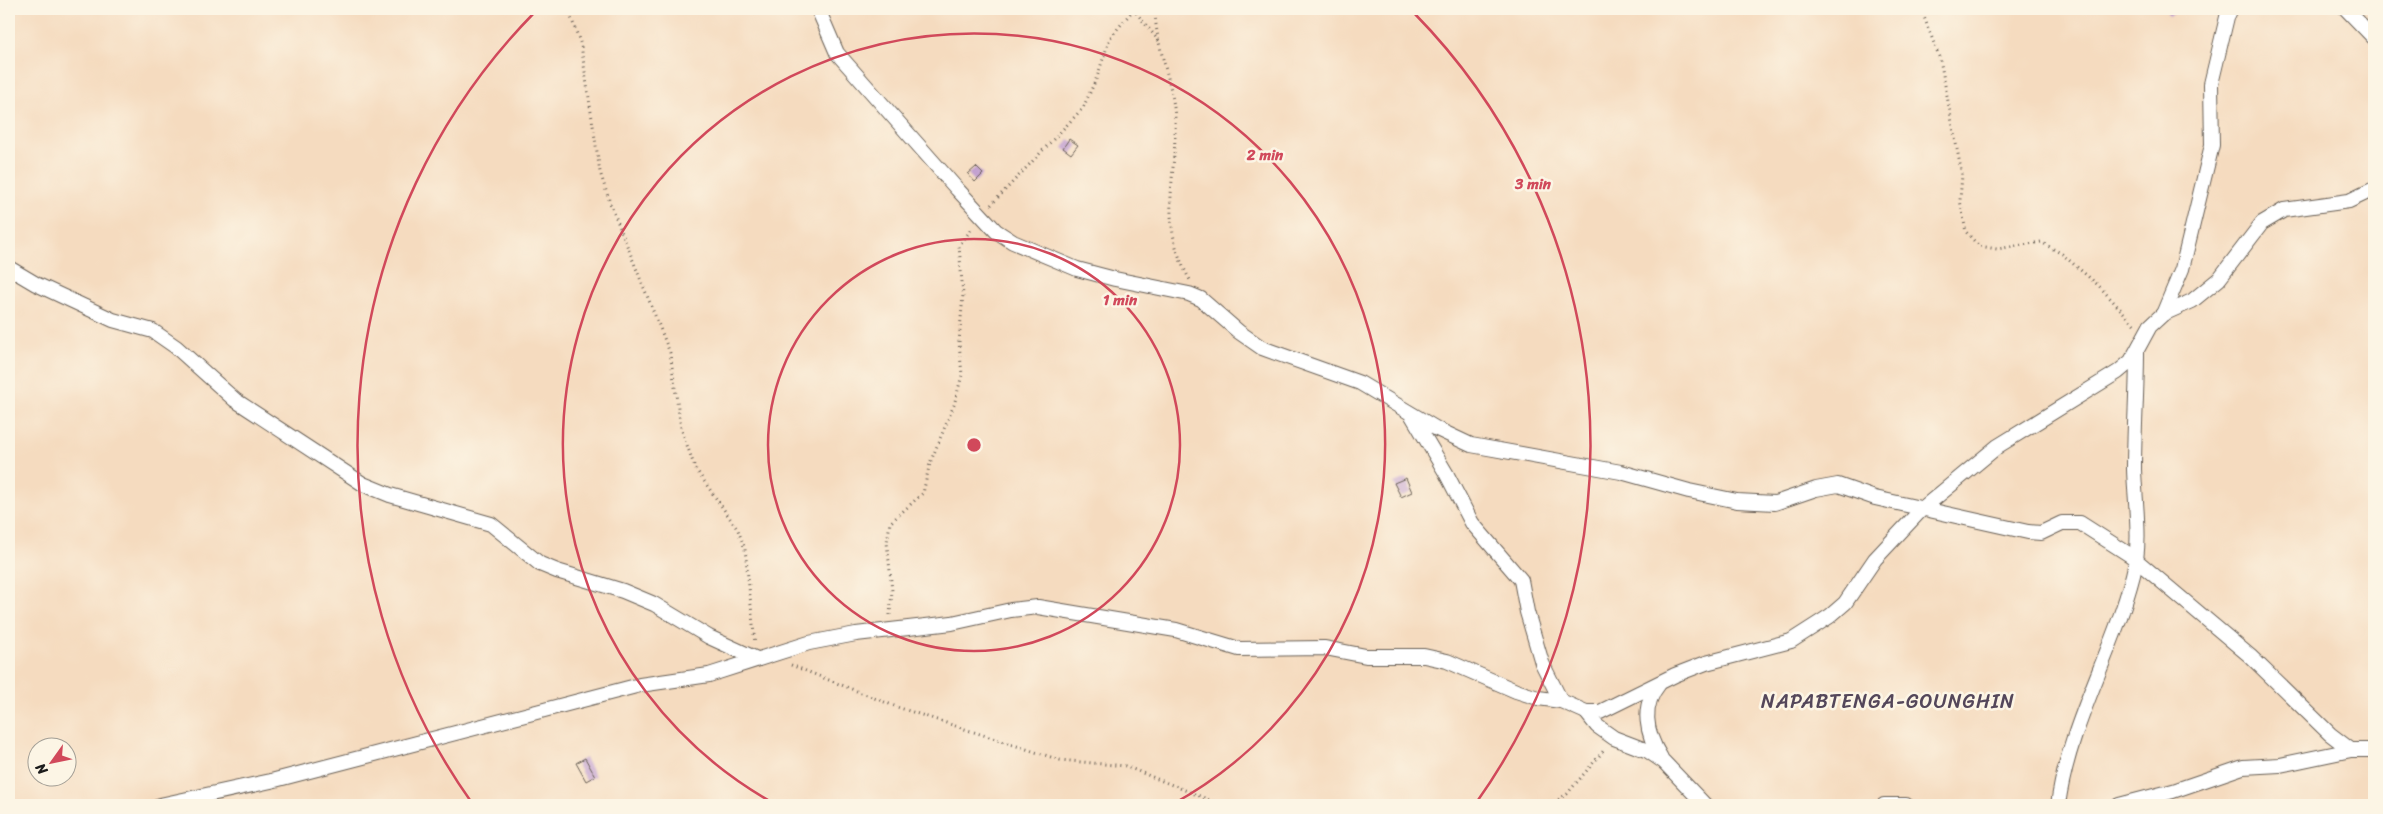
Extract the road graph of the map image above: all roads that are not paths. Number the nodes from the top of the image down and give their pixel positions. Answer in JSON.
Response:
{"nodes":[{"id":1,"x":818,"y":9,"type":"edge"},
{"id":2,"x":2230,"y":9,"type":"edge"},
{"id":3,"x":2346,"y":9,"type":"edge"},
{"id":4,"x":2374,"y":38,"type":"edge"},
{"id":5,"x":2374,"y":189,"type":"edge"},
{"id":6,"x":9,"y":268,"type":"edge"},
{"id":7,"x":2163,"y":314,"type":"junction"},
{"id":8,"x":2137,"y":352,"type":"junction"},
{"id":9,"x":1409,"y":412,"type":"junction"},
{"id":10,"x":1923,"y":508,"type":"junction"},
{"id":11,"x":2137,"y":560,"type":"junction"},
{"id":12,"x":757,"y":659,"type":"junction"},
{"id":13,"x":1659,"y":683,"type":"junction"},
{"id":14,"x":1561,"y":701,"type":"junction"},
{"id":15,"x":1586,"y":712,"type":"junction"},
{"id":16,"x":2351,"y":750,"type":"junction"},
{"id":17,"x":2374,"y":750,"type":"edge"},
{"id":18,"x":1664,"y":762,"type":"junction"},
{"id":19,"x":160,"y":805,"type":"edge"},
{"id":20,"x":1705,"y":805,"type":"edge"},
{"id":21,"x":1884,"y":805,"type":"edge"},
{"id":22,"x":1906,"y":805,"type":"edge"},
{"id":23,"x":2058,"y":805,"type":"edge"},
{"id":24,"x":2119,"y":805,"type":"edge"}],
"edges":[{"from":1,"to":9,"type":"street"},
{"from":2,"to":7,"type":"street"},
{"from":3,"to":4,"type":"street"},
{"from":5,"to":7,"type":"street"},
{"from":6,"to":12,"type":"street"},
{"from":7,"to":8,"type":"street"},
{"from":8,"to":10,"type":"street"},
{"from":8,"to":11,"type":"street"},
{"from":9,"to":10,"type":"street"},
{"from":9,"to":14,"type":"street"},
{"from":10,"to":11,"type":"street"},
{"from":10,"to":13,"type":"street"},
{"from":11,"to":16,"type":"street"},
{"from":11,"to":23,"type":"street"},
{"from":12,"to":14,"type":"street"},
{"from":12,"to":19,"type":"street"},
{"from":13,"to":15,"type":"street"},
{"from":13,"to":18,"type":"street"},
{"from":14,"to":15,"type":"street"},
{"from":15,"to":18,"type":"street"},
{"from":16,"to":17,"type":"street"},
{"from":16,"to":24,"type":"street"},
{"from":18,"to":20,"type":"street"},
{"from":21,"to":22,"type":"street"}]}
